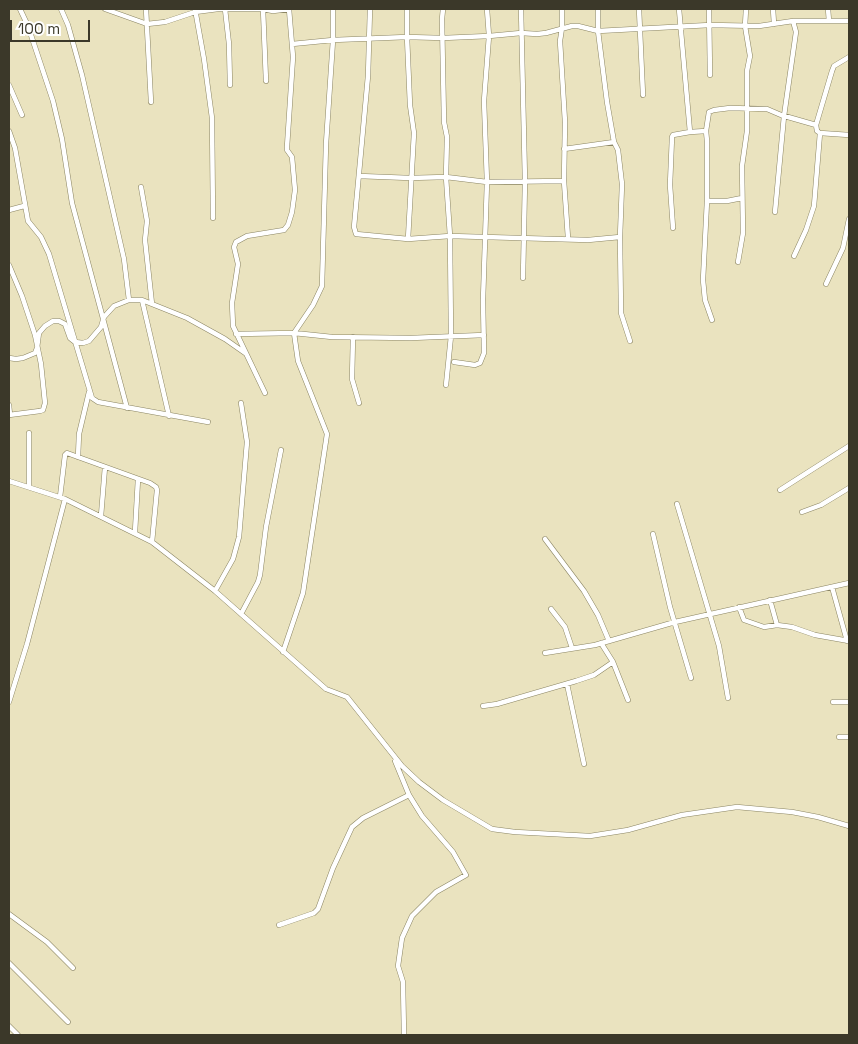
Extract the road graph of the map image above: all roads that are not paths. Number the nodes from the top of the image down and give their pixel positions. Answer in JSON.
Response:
{"nodes":[{"id":1,"x":20,"y":9,"type":"edge"},
{"id":2,"x":61,"y":9,"type":"edge"},
{"id":3,"x":105,"y":9,"type":"edge"},
{"id":4,"x":146,"y":9,"type":"edge"},
{"id":5,"x":263,"y":9,"type":"edge"},
{"id":6,"x":289,"y":9,"type":"edge"},
{"id":7,"x":333,"y":9,"type":"edge"},
{"id":8,"x":370,"y":9,"type":"edge"},
{"id":9,"x":407,"y":9,"type":"edge"},
{"id":10,"x":443,"y":9,"type":"edge"},
{"id":11,"x":487,"y":9,"type":"edge"},
{"id":12,"x":521,"y":9,"type":"edge"},
{"id":13,"x":562,"y":9,"type":"edge"},
{"id":14,"x":598,"y":9,"type":"edge"},
{"id":15,"x":639,"y":9,"type":"edge"},
{"id":16,"x":679,"y":9,"type":"edge"},
{"id":17,"x":710,"y":9,"type":"edge"},
{"id":18,"x":746,"y":9,"type":"edge"},
{"id":19,"x":773,"y":9,"type":"edge"},
{"id":20,"x":828,"y":9,"type":"edge"},
{"id":21,"x":195,"y":10,"type":"edge"},
{"id":22,"x":225,"y":10,"type":"edge"},
{"id":23,"x":829,"y":21,"type":"junction"},
{"id":24,"x":793,"y":22,"type":"junction"},
{"id":25,"x":849,"y":22,"type":"edge"},
{"id":26,"x":147,"y":24,"type":"junction"},
{"id":27,"x":774,"y":24,"type":"junction"},
{"id":28,"x":710,"y":25,"type":"junction"},
{"id":29,"x":680,"y":26,"type":"junction"},
{"id":30,"x":745,"y":26,"type":"junction"},
{"id":31,"x":562,"y":28,"type":"junction"},
{"id":32,"x":639,"y":28,"type":"junction"},
{"id":33,"x":598,"y":31,"type":"junction"},
{"id":34,"x":521,"y":33,"type":"junction"},
{"id":35,"x":489,"y":36,"type":"junction"},
{"id":36,"x":407,"y":37,"type":"junction"},
{"id":37,"x":370,"y":38,"type":"junction"},
{"id":38,"x":443,"y":38,"type":"junction"},
{"id":39,"x":333,"y":40,"type":"junction"},
{"id":40,"x":292,"y":44,"type":"junction"},
{"id":41,"x":849,"y":57,"type":"edge"},
{"id":42,"x":710,"y":75,"type":"dead end"},
{"id":43,"x":266,"y":81,"type":"dead end"},
{"id":44,"x":9,"y":84,"type":"edge"},
{"id":45,"x":230,"y":85,"type":"dead end"},
{"id":46,"x":643,"y":95,"type":"dead end"},
{"id":47,"x":151,"y":102,"type":"dead end"},
{"id":48,"x":746,"y":107,"type":"junction"},
{"id":49,"x":22,"y":115,"type":"dead end"},
{"id":50,"x":784,"y":116,"type":"junction"},
{"id":51,"x":816,"y":125,"type":"junction"},
{"id":52,"x":9,"y":131,"type":"edge"},
{"id":53,"x":706,"y":131,"type":"junction"},
{"id":54,"x":690,"y":132,"type":"junction"},
{"id":55,"x":820,"y":133,"type":"junction"},
{"id":56,"x":849,"y":135,"type":"edge"},
{"id":57,"x":614,"y":142,"type":"junction"},
{"id":58,"x":564,"y":149,"type":"junction"},
{"id":59,"x":359,"y":176,"type":"junction"},
{"id":60,"x":446,"y":177,"type":"junction"},
{"id":61,"x":410,"y":178,"type":"junction"},
{"id":62,"x":525,"y":180,"type":"junction"},
{"id":63,"x":564,"y":181,"type":"junction"},
{"id":64,"x":488,"y":182,"type":"junction"},
{"id":65,"x":141,"y":187,"type":"dead end"},
{"id":66,"x":742,"y":198,"type":"junction"},
{"id":67,"x":707,"y":201,"type":"junction"},
{"id":68,"x":24,"y":206,"type":"junction"},
{"id":69,"x":9,"y":210,"type":"edge"},
{"id":70,"x":775,"y":212,"type":"dead end"},
{"id":71,"x":213,"y":218,"type":"dead end"},
{"id":72,"x":849,"y":220,"type":"edge"},
{"id":73,"x":674,"y":228,"type":"dead end"},
{"id":74,"x":848,"y":229,"type":"edge"},
{"id":75,"x":450,"y":236,"type":"junction"},
{"id":76,"x":524,"y":237,"type":"junction"},
{"id":77,"x":620,"y":237,"type":"junction"},
{"id":78,"x":485,"y":238,"type":"junction"},
{"id":79,"x":568,"y":238,"type":"junction"},
{"id":80,"x":408,"y":239,"type":"junction"},
{"id":81,"x":794,"y":256,"type":"dead end"},
{"id":82,"x":738,"y":262,"type":"dead end"},
{"id":83,"x":9,"y":265,"type":"edge"},
{"id":84,"x":523,"y":278,"type":"dead end"},
{"id":85,"x":826,"y":284,"type":"dead end"},
{"id":86,"x":129,"y":300,"type":"junction"},
{"id":87,"x":142,"y":300,"type":"junction"},
{"id":88,"x":152,"y":304,"type":"junction"},
{"id":89,"x":104,"y":317,"type":"junction"},
{"id":90,"x":712,"y":320,"type":"dead end"},
{"id":91,"x":294,"y":333,"type":"junction"},
{"id":92,"x":236,"y":334,"type":"junction"},
{"id":93,"x":451,"y":336,"type":"junction"},
{"id":94,"x":484,"y":336,"type":"junction"},
{"id":95,"x":352,"y":337,"type":"junction"},
{"id":96,"x":630,"y":341,"type":"dead end"},
{"id":97,"x":75,"y":342,"type":"junction"},
{"id":98,"x":37,"y":348,"type":"junction"},
{"id":99,"x":246,"y":354,"type":"junction"},
{"id":100,"x":9,"y":358,"type":"edge"},
{"id":101,"x":454,"y":362,"type":"dead end"},
{"id":102,"x":446,"y":385,"type":"dead end"},
{"id":103,"x":89,"y":390,"type":"junction"},
{"id":104,"x":265,"y":393,"type":"dead end"},
{"id":105,"x":241,"y":403,"type":"dead end"},
{"id":106,"x":359,"y":403,"type":"dead end"},
{"id":107,"x":9,"y":404,"type":"edge"},
{"id":108,"x":127,"y":408,"type":"junction"},
{"id":109,"x":9,"y":415,"type":"edge"},
{"id":110,"x":169,"y":416,"type":"junction"},
{"id":111,"x":208,"y":422,"type":"dead end"},
{"id":112,"x":29,"y":433,"type":"dead end"},
{"id":113,"x":849,"y":446,"type":"edge"},
{"id":114,"x":281,"y":450,"type":"dead end"},
{"id":115,"x":78,"y":457,"type":"junction"},
{"id":116,"x":105,"y":467,"type":"junction"},
{"id":117,"x":138,"y":479,"type":"junction"},
{"id":118,"x":9,"y":481,"type":"edge"},
{"id":119,"x":29,"y":487,"type":"junction"},
{"id":120,"x":849,"y":488,"type":"edge"},
{"id":121,"x":780,"y":490,"type":"dead end"},
{"id":122,"x":62,"y":498,"type":"junction"},
{"id":123,"x":677,"y":504,"type":"dead end"},
{"id":124,"x":802,"y":512,"type":"dead end"},
{"id":125,"x":101,"y":516,"type":"junction"},
{"id":126,"x":135,"y":532,"type":"junction"},
{"id":127,"x":653,"y":534,"type":"dead end"},
{"id":128,"x":545,"y":540,"type":"dead end"},
{"id":129,"x":152,"y":542,"type":"junction"},
{"id":130,"x":849,"y":582,"type":"edge"},
{"id":131,"x":832,"y":587,"type":"junction"},
{"id":132,"x":215,"y":591,"type":"junction"},
{"id":133,"x":770,"y":600,"type":"junction"},
{"id":134,"x":739,"y":608,"type":"junction"},
{"id":135,"x":551,"y":609,"type":"dead end"},
{"id":136,"x":241,"y":614,"type":"junction"},
{"id":137,"x":710,"y":614,"type":"junction"},
{"id":138,"x":675,"y":622,"type":"junction"},
{"id":139,"x":777,"y":625,"type":"junction"},
{"id":140,"x":609,"y":641,"type":"junction"},
{"id":141,"x":848,"y":641,"type":"edge"},
{"id":142,"x":601,"y":643,"type":"junction"},
{"id":143,"x":572,"y":648,"type":"junction"},
{"id":144,"x":283,"y":652,"type":"junction"},
{"id":145,"x":545,"y":653,"type":"dead end"},
{"id":146,"x":613,"y":662,"type":"junction"},
{"id":147,"x":690,"y":678,"type":"dead end"},
{"id":148,"x":567,"y":684,"type":"junction"},
{"id":149,"x":728,"y":698,"type":"dead end"},
{"id":150,"x":628,"y":700,"type":"dead end"},
{"id":151,"x":9,"y":702,"type":"edge"},
{"id":152,"x":833,"y":702,"type":"dead end"},
{"id":153,"x":849,"y":702,"type":"edge"},
{"id":154,"x":483,"y":706,"type":"dead end"},
{"id":155,"x":838,"y":737,"type":"dead end"},
{"id":156,"x":849,"y":738,"type":"edge"},
{"id":157,"x":394,"y":756,"type":"junction"},
{"id":158,"x":584,"y":764,"type":"dead end"},
{"id":159,"x":409,"y":795,"type":"junction"},
{"id":160,"x":849,"y":826,"type":"edge"},
{"id":161,"x":9,"y":914,"type":"edge"},
{"id":162,"x":279,"y":925,"type":"dead end"},
{"id":163,"x":9,"y":963,"type":"edge"},
{"id":164,"x":73,"y":968,"type":"dead end"},
{"id":165,"x":68,"y":1022,"type":"dead end"},
{"id":166,"x":9,"y":1026,"type":"edge"},
{"id":167,"x":18,"y":1035,"type":"edge"},
{"id":168,"x":404,"y":1035,"type":"edge"}],
"edges":[{"from":1,"to":89,"type":"street"},
{"from":2,"to":86,"type":"street"},
{"from":3,"to":26,"type":"street"},
{"from":4,"to":26,"type":"street"},
{"from":5,"to":6,"type":"street"},
{"from":5,"to":22,"type":"street"},
{"from":5,"to":43,"type":"street"},
{"from":6,"to":40,"type":"street"},
{"from":7,"to":39,"type":"street"},
{"from":8,"to":37,"type":"street"},
{"from":9,"to":36,"type":"street"},
{"from":10,"to":38,"type":"street"},
{"from":11,"to":35,"type":"street"},
{"from":12,"to":34,"type":"street"},
{"from":13,"to":31,"type":"street"},
{"from":14,"to":33,"type":"street"},
{"from":15,"to":32,"type":"street"},
{"from":16,"to":29,"type":"street"},
{"from":17,"to":28,"type":"street"},
{"from":18,"to":30,"type":"street"},
{"from":19,"to":27,"type":"street"},
{"from":20,"to":23,"type":"street"},
{"from":21,"to":22,"type":"street"},
{"from":21,"to":26,"type":"street"},
{"from":21,"to":71,"type":"street"},
{"from":22,"to":45,"type":"street"},
{"from":23,"to":24,"type":"street"},
{"from":23,"to":25,"type":"street"},
{"from":24,"to":27,"type":"street"},
{"from":24,"to":50,"type":"street"},
{"from":26,"to":47,"type":"street"},
{"from":27,"to":30,"type":"street"},
{"from":28,"to":29,"type":"street"},
{"from":28,"to":30,"type":"street"},
{"from":28,"to":42,"type":"street"},
{"from":29,"to":32,"type":"street"},
{"from":29,"to":54,"type":"street"},
{"from":30,"to":48,"type":"street"},
{"from":31,"to":33,"type":"street"},
{"from":31,"to":34,"type":"street"},
{"from":31,"to":58,"type":"street"},
{"from":32,"to":33,"type":"street"},
{"from":32,"to":46,"type":"street"},
{"from":33,"to":57,"type":"street"},
{"from":34,"to":35,"type":"street"},
{"from":34,"to":62,"type":"street"},
{"from":35,"to":38,"type":"street"},
{"from":35,"to":64,"type":"street"},
{"from":36,"to":37,"type":"street"},
{"from":36,"to":38,"type":"street"},
{"from":36,"to":61,"type":"street"},
{"from":37,"to":39,"type":"street"},
{"from":37,"to":59,"type":"street"},
{"from":38,"to":60,"type":"street"},
{"from":39,"to":40,"type":"street"},
{"from":39,"to":91,"type":"street"},
{"from":40,"to":92,"type":"street"},
{"from":41,"to":51,"type":"street"},
{"from":44,"to":49,"type":"street"},
{"from":48,"to":50,"type":"street"},
{"from":48,"to":53,"type":"street"},
{"from":48,"to":66,"type":"street"},
{"from":50,"to":51,"type":"street"},
{"from":50,"to":70,"type":"street"},
{"from":51,"to":55,"type":"street"},
{"from":52,"to":68,"type":"street"},
{"from":53,"to":54,"type":"street"},
{"from":53,"to":67,"type":"street"},
{"from":54,"to":73,"type":"street"},
{"from":55,"to":56,"type":"street"},
{"from":55,"to":81,"type":"street"},
{"from":57,"to":58,"type":"street"},
{"from":57,"to":77,"type":"street"},
{"from":58,"to":63,"type":"street"},
{"from":59,"to":61,"type":"street"},
{"from":59,"to":80,"type":"street"},
{"from":60,"to":61,"type":"street"},
{"from":60,"to":64,"type":"street"},
{"from":60,"to":75,"type":"street"},
{"from":61,"to":80,"type":"street"},
{"from":62,"to":63,"type":"street"},
{"from":62,"to":64,"type":"street"},
{"from":62,"to":76,"type":"street"},
{"from":63,"to":79,"type":"street"},
{"from":64,"to":78,"type":"street"},
{"from":65,"to":88,"type":"street"},
{"from":66,"to":67,"type":"street"},
{"from":66,"to":82,"type":"street"},
{"from":67,"to":90,"type":"street"},
{"from":68,"to":69,"type":"street"},
{"from":68,"to":97,"type":"street"},
{"from":72,"to":74,"type":"street"},
{"from":74,"to":85,"type":"street"},
{"from":75,"to":78,"type":"street"},
{"from":75,"to":80,"type":"street"},
{"from":75,"to":93,"type":"street"},
{"from":76,"to":78,"type":"street"},
{"from":76,"to":79,"type":"street"},
{"from":76,"to":84,"type":"street"},
{"from":77,"to":79,"type":"street"},
{"from":77,"to":96,"type":"street"},
{"from":78,"to":94,"type":"street"},
{"from":83,"to":98,"type":"street"},
{"from":86,"to":87,"type":"street"},
{"from":86,"to":89,"type":"street"},
{"from":87,"to":88,"type":"street"},
{"from":87,"to":110,"type":"street"},
{"from":88,"to":99,"type":"street"},
{"from":89,"to":97,"type":"street"},
{"from":89,"to":108,"type":"street"},
{"from":91,"to":92,"type":"street"},
{"from":91,"to":95,"type":"street"},
{"from":91,"to":144,"type":"street"},
{"from":92,"to":99,"type":"street"},
{"from":93,"to":94,"type":"street"},
{"from":93,"to":95,"type":"street"},
{"from":93,"to":102,"type":"street"},
{"from":94,"to":101,"type":"street"},
{"from":95,"to":106,"type":"street"},
{"from":97,"to":98,"type":"street"},
{"from":97,"to":103,"type":"street"},
{"from":98,"to":100,"type":"street"},
{"from":98,"to":109,"type":"street"},
{"from":99,"to":104,"type":"street"},
{"from":103,"to":108,"type":"street"},
{"from":103,"to":115,"type":"street"},
{"from":105,"to":132,"type":"street"},
{"from":107,"to":109,"type":"street"},
{"from":108,"to":110,"type":"street"},
{"from":110,"to":111,"type":"street"},
{"from":112,"to":119,"type":"street"},
{"from":113,"to":121,"type":"street"},
{"from":114,"to":136,"type":"street"},
{"from":115,"to":116,"type":"street"},
{"from":115,"to":122,"type":"street"},
{"from":116,"to":117,"type":"street"},
{"from":116,"to":125,"type":"street"},
{"from":117,"to":126,"type":"street"},
{"from":117,"to":129,"type":"street"},
{"from":118,"to":119,"type":"street"},
{"from":119,"to":122,"type":"street"},
{"from":120,"to":124,"type":"street"},
{"from":122,"to":125,"type":"street"},
{"from":122,"to":151,"type":"street"},
{"from":123,"to":137,"type":"street"},
{"from":125,"to":126,"type":"street"},
{"from":126,"to":129,"type":"street"},
{"from":127,"to":138,"type":"street"},
{"from":128,"to":140,"type":"street"},
{"from":129,"to":132,"type":"street"},
{"from":130,"to":131,"type":"street"},
{"from":131,"to":133,"type":"street"},
{"from":131,"to":141,"type":"street"},
{"from":132,"to":136,"type":"street"},
{"from":133,"to":134,"type":"street"},
{"from":133,"to":139,"type":"street"},
{"from":134,"to":137,"type":"street"},
{"from":134,"to":139,"type":"street"},
{"from":135,"to":143,"type":"street"},
{"from":136,"to":144,"type":"street"},
{"from":137,"to":138,"type":"street"},
{"from":137,"to":149,"type":"street"},
{"from":138,"to":140,"type":"street"},
{"from":138,"to":147,"type":"street"},
{"from":139,"to":141,"type":"street"},
{"from":140,"to":142,"type":"street"},
{"from":142,"to":143,"type":"street"},
{"from":142,"to":146,"type":"street"},
{"from":143,"to":145,"type":"street"},
{"from":144,"to":157,"type":"street"},
{"from":146,"to":148,"type":"street"},
{"from":146,"to":150,"type":"street"},
{"from":148,"to":154,"type":"street"},
{"from":148,"to":158,"type":"street"},
{"from":152,"to":153,"type":"street"},
{"from":155,"to":156,"type":"street"},
{"from":157,"to":159,"type":"street"},
{"from":157,"to":160,"type":"street"},
{"from":159,"to":162,"type":"street"},
{"from":159,"to":168,"type":"street"},
{"from":161,"to":164,"type":"street"},
{"from":163,"to":165,"type":"street"},
{"from":166,"to":167,"type":"street"}]}
